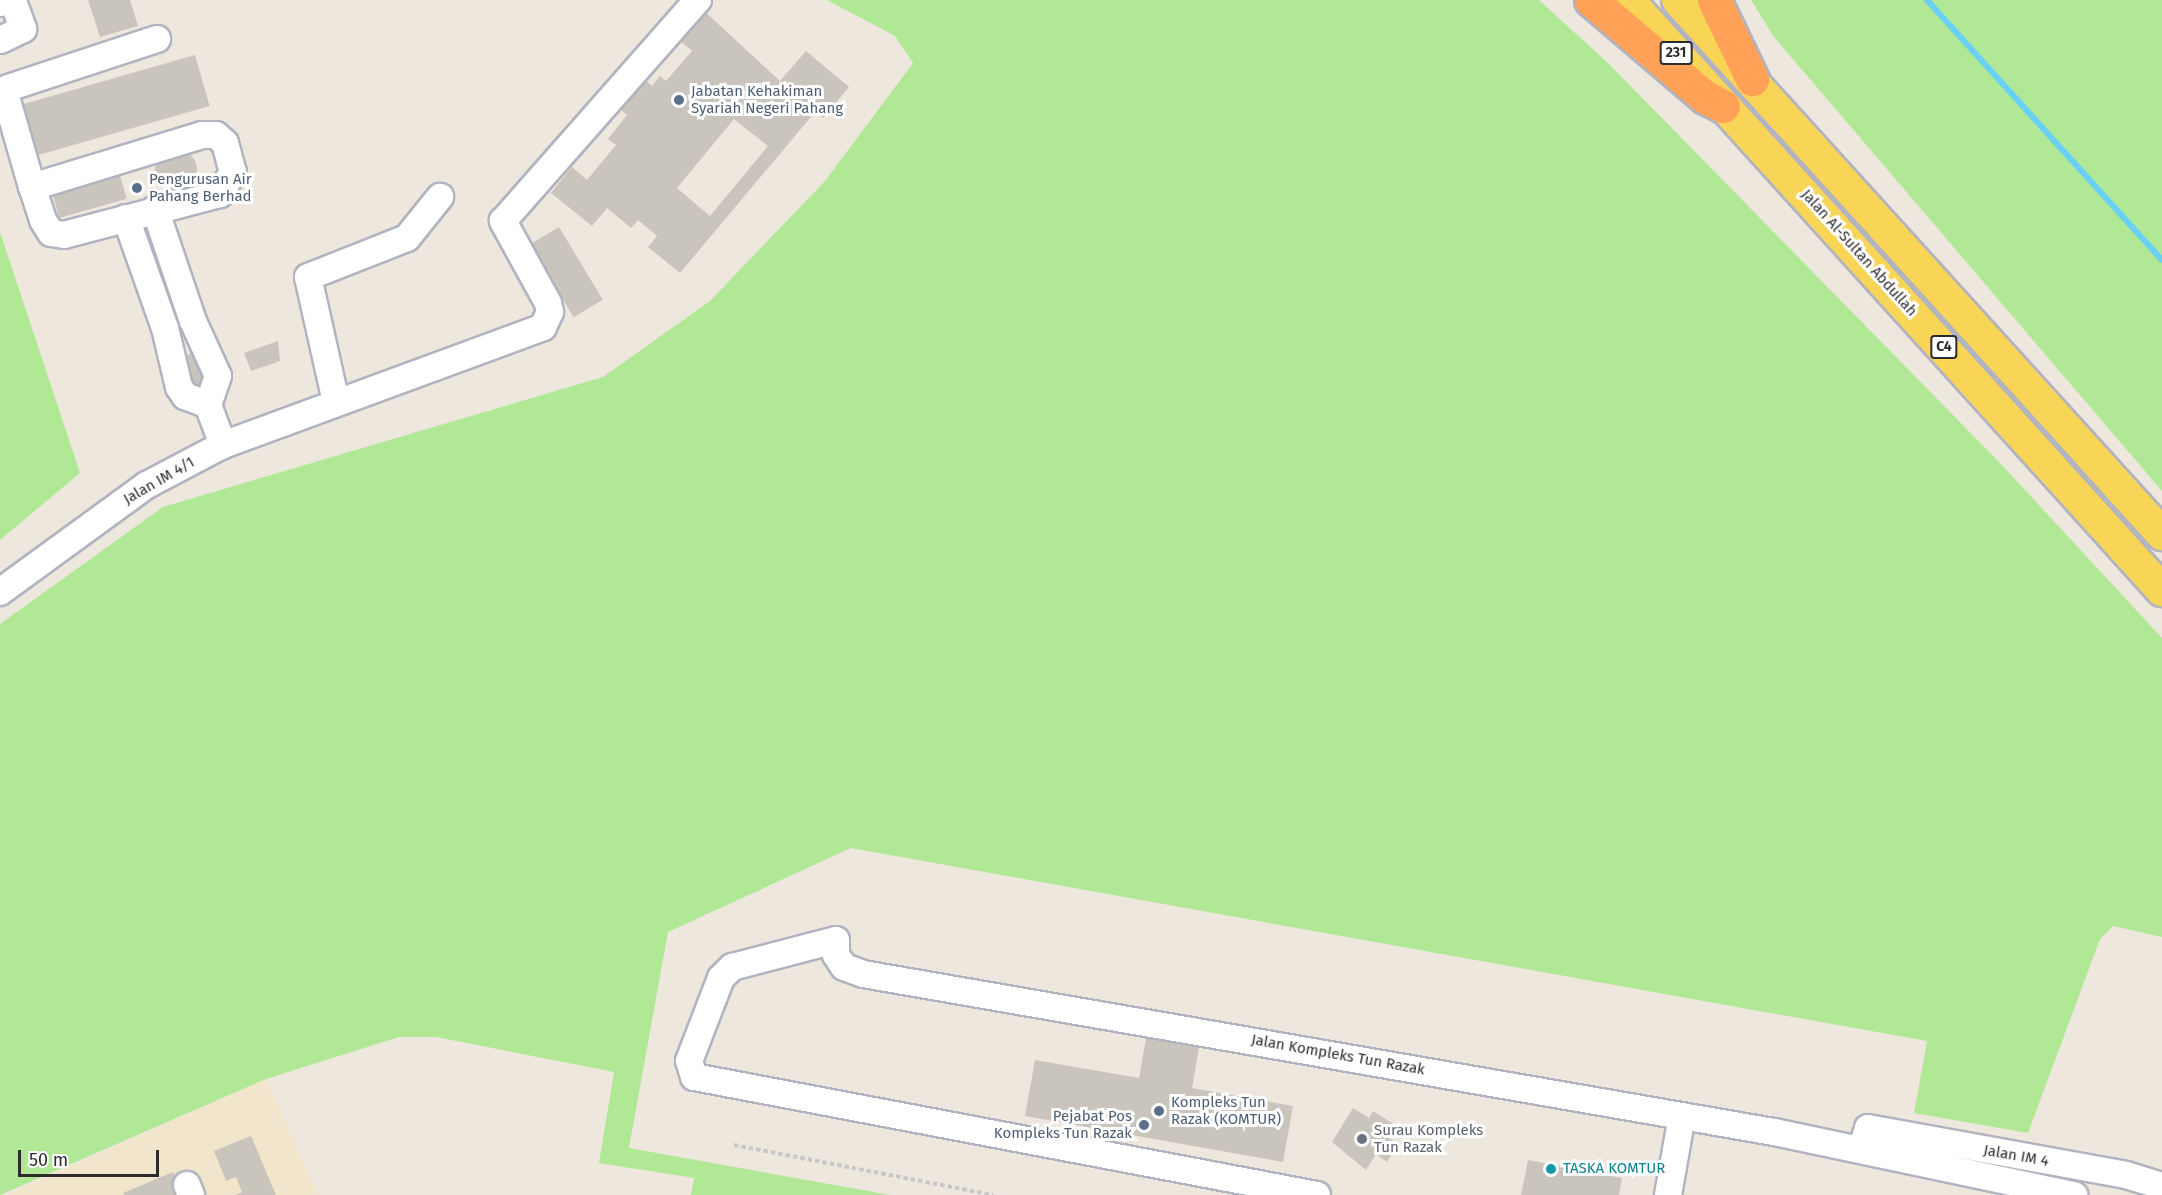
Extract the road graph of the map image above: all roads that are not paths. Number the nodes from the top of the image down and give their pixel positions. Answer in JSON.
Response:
{"nodes":[{"id":1,"x":698,"y":0,"type":"edge"},
{"id":2,"x":1591,"y":0,"type":"edge"},
{"id":3,"x":1628,"y":0,"type":"edge"},
{"id":4,"x":1678,"y":0,"type":"edge"},
{"id":5,"x":1714,"y":0,"type":"edge"},
{"id":6,"x":0,"y":3,"type":"edge"},
{"id":7,"x":157,"y":39,"type":"dead end"},
{"id":8,"x":0,"y":40,"type":"edge"},
{"id":9,"x":1752,"y":79,"type":"junction"},
{"id":10,"x":3,"y":93,"type":"edge"},
{"id":11,"x":1723,"y":105,"type":"junction"},
{"id":12,"x":32,"y":187,"type":"junction"},
{"id":13,"x":440,"y":197,"type":"dead end"},
{"id":14,"x":155,"y":209,"type":"junction"},
{"id":15,"x":126,"y":218,"type":"junction"},
{"id":16,"x":336,"y":402,"type":"junction"},
{"id":17,"x":208,"y":405,"type":"junction"},
{"id":18,"x":223,"y":445,"type":"junction"},
{"id":19,"x":2162,"y":534,"type":"edge"},
{"id":20,"x":2162,"y":590,"type":"edge"},
{"id":21,"x":0,"y":592,"type":"edge"},
{"id":22,"x":1682,"y":1116,"type":"junction"},
{"id":23,"x":1865,"y":1139,"type":"junction"},
{"id":24,"x":2162,"y":1186,"type":"edge"},
{"id":25,"x":1317,"y":1195,"type":"edge"},
{"id":26,"x":1668,"y":1195,"type":"edge"},
{"id":27,"x":2074,"y":1195,"type":"edge"}],
"edges":[{"from":1,"to":16,"type":"street","name":"Jalan IM 4/1"},
{"from":2,"to":11,"type":"highway"},
{"from":3,"to":11,"type":"main road","number":"231"},
{"from":4,"to":9,"type":"main road","number":"231"},
{"from":5,"to":9,"type":"highway"},
{"from":6,"to":8,"type":"street"},
{"from":7,"to":10,"type":"street"},
{"from":9,"to":19,"type":"main road","number":"C4"},
{"from":10,"to":12,"type":"street"},
{"from":11,"to":20,"type":"main road","name":"Jalan Al-Sultan Abdullah","number":"C4"},
{"from":12,"to":14,"type":"street"},
{"from":12,"to":15,"type":"street"},
{"from":13,"to":16,"type":"street"},
{"from":14,"to":15,"type":"street"},
{"from":14,"to":17,"type":"street"},
{"from":15,"to":17,"type":"street"},
{"from":16,"to":18,"type":"street","name":"Jalan IM 4/1"},
{"from":17,"to":18,"type":"street"},
{"from":18,"to":21,"type":"street","name":"Jalan IM 4/1"},
{"from":22,"to":23,"type":"street","name":"Jalan Kompleks Tun Razak"},
{"from":22,"to":25,"type":"street","name":"Jalan Kompleks Tun Razak"},
{"from":22,"to":26,"type":"street"},
{"from":23,"to":24,"type":"street","name":"Jalan IM 4"},
{"from":23,"to":27,"type":"street","name":"Jalan IM 4"}]}
